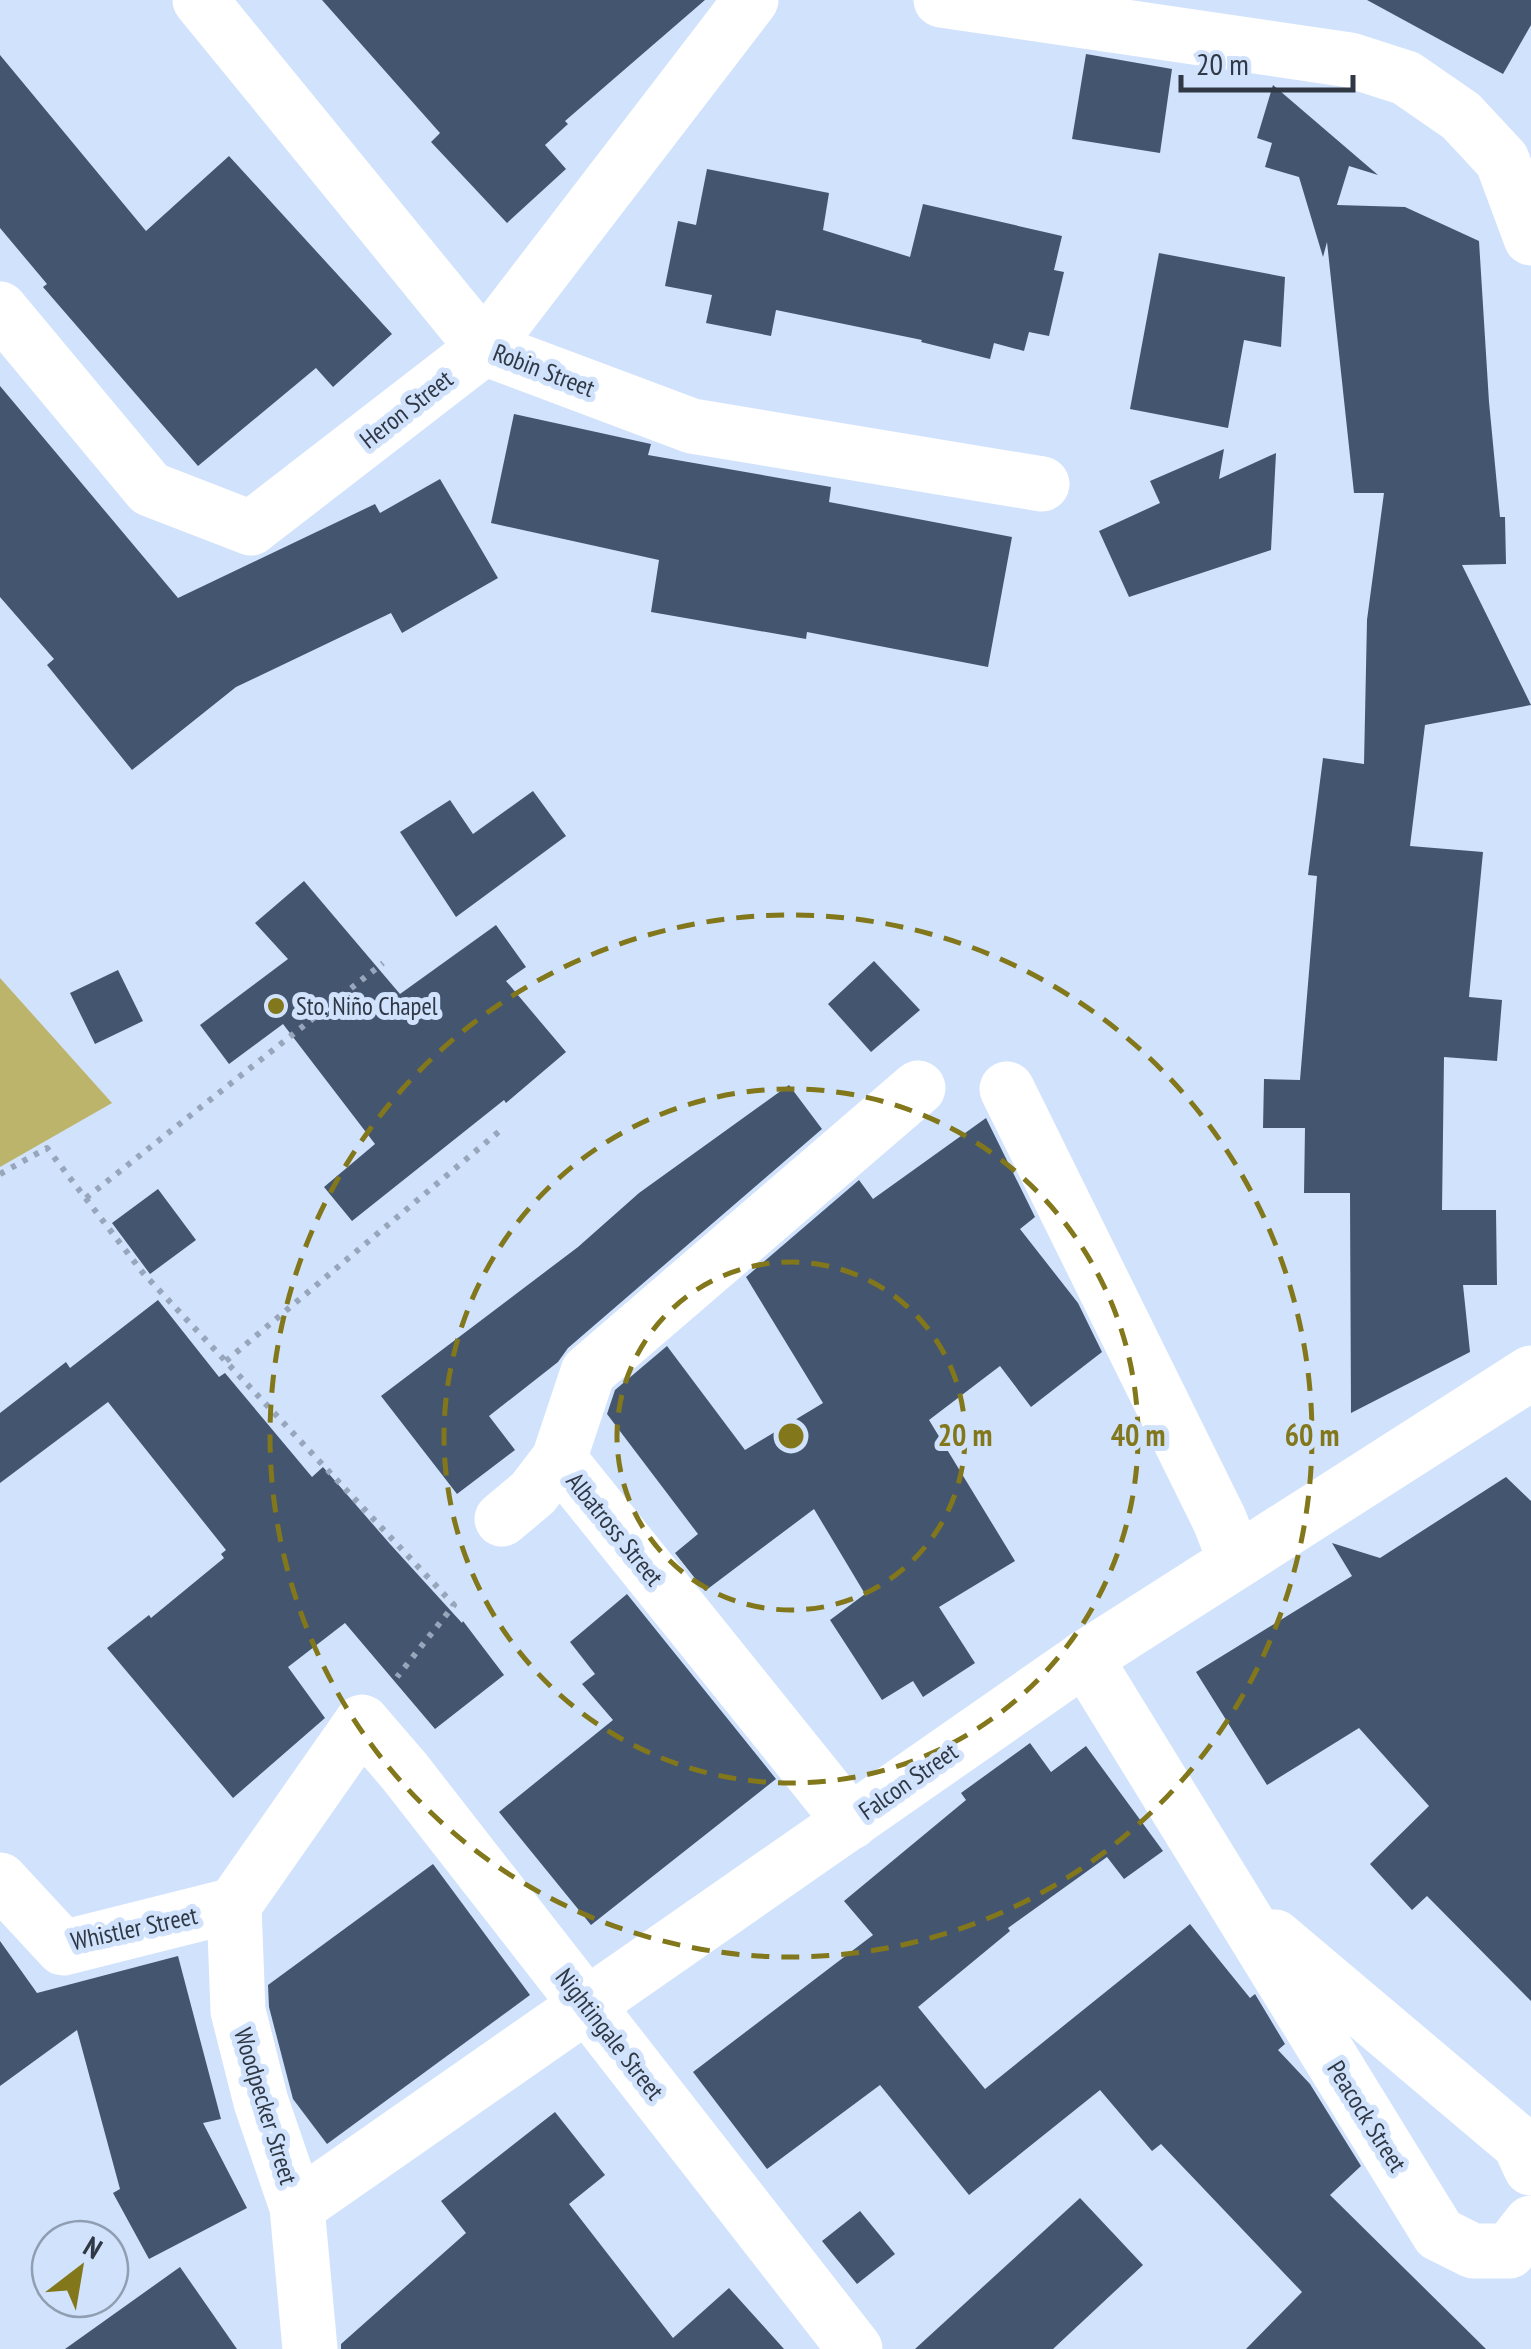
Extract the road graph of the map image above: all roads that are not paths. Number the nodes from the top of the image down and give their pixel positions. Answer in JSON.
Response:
{"nodes":[{"id":1,"x":200,"y":0,"type":"edge"},
{"id":2,"x":751,"y":0,"type":"edge"},
{"id":3,"x":940,"y":0,"type":"edge"},
{"id":4,"x":1531,"y":238,"type":"edge"},
{"id":5,"x":0,"y":309,"type":"edge"},
{"id":6,"x":484,"y":348,"type":"junction"},
{"id":7,"x":1042,"y":484,"type":"dead end"},
{"id":8,"x":918,"y":1088,"type":"dead end"},
{"id":9,"x":1007,"y":1089,"type":"dead end"},
{"id":10,"x":1531,"y":1373,"type":"edge"},
{"id":11,"x":559,"y":1459,"type":"junction"},
{"id":12,"x":502,"y":1520,"type":"dead end"},
{"id":13,"x":1236,"y":1560,"type":"junction"},
{"id":14,"x":1085,"y":1658,"type":"junction"},
{"id":15,"x":851,"y":1822,"type":"junction"},
{"id":16,"x":0,"y":1880,"type":"edge"},
{"id":17,"x":234,"y":1905,"type":"junction"},
{"id":18,"x":1238,"y":1905,"type":"junction"},
{"id":19,"x":586,"y":2003,"type":"junction"},
{"id":20,"x":1531,"y":2168,"type":"edge"},
{"id":21,"x":297,"y":2207,"type":"junction"},
{"id":22,"x":1531,"y":2223,"type":"edge"},
{"id":23,"x":310,"y":2349,"type":"edge"},
{"id":24,"x":855,"y":2349,"type":"edge"}],
"edges":[{"from":1,"to":6,"type":"street","name":"Robin Street"},
{"from":2,"to":6,"type":"street","name":"Heron Street"},
{"from":3,"to":4,"type":"street"},
{"from":5,"to":6,"type":"street","name":"Heron Street"},
{"from":6,"to":7,"type":"street","name":"Robin Street"},
{"from":8,"to":11,"type":"street","name":"Albatross Street"},
{"from":9,"to":13,"type":"street"},
{"from":10,"to":13,"type":"street","name":"Falcon Street"},
{"from":11,"to":12,"type":"street"},
{"from":11,"to":15,"type":"street","name":"Albatross Street"},
{"from":13,"to":14,"type":"street","name":"Falcon Street"},
{"from":14,"to":15,"type":"street","name":"Falcon Street"},
{"from":14,"to":18,"type":"street","name":"Peacock Street"},
{"from":15,"to":19,"type":"street","name":"Falcon Street"},
{"from":16,"to":17,"type":"street","name":"Whistler Street"},
{"from":17,"to":19,"type":"street","name":"Nightingale Street"},
{"from":17,"to":21,"type":"street","name":"Woodpecker Street"},
{"from":18,"to":20,"type":"street","name":"Peacock Street"},
{"from":18,"to":22,"type":"street","name":"Peacock Street"},
{"from":19,"to":21,"type":"street","name":"Falcon Street"},
{"from":19,"to":24,"type":"street","name":"Nightingale Street"},
{"from":21,"to":23,"type":"street","name":"Woodpecker Street"}]}
